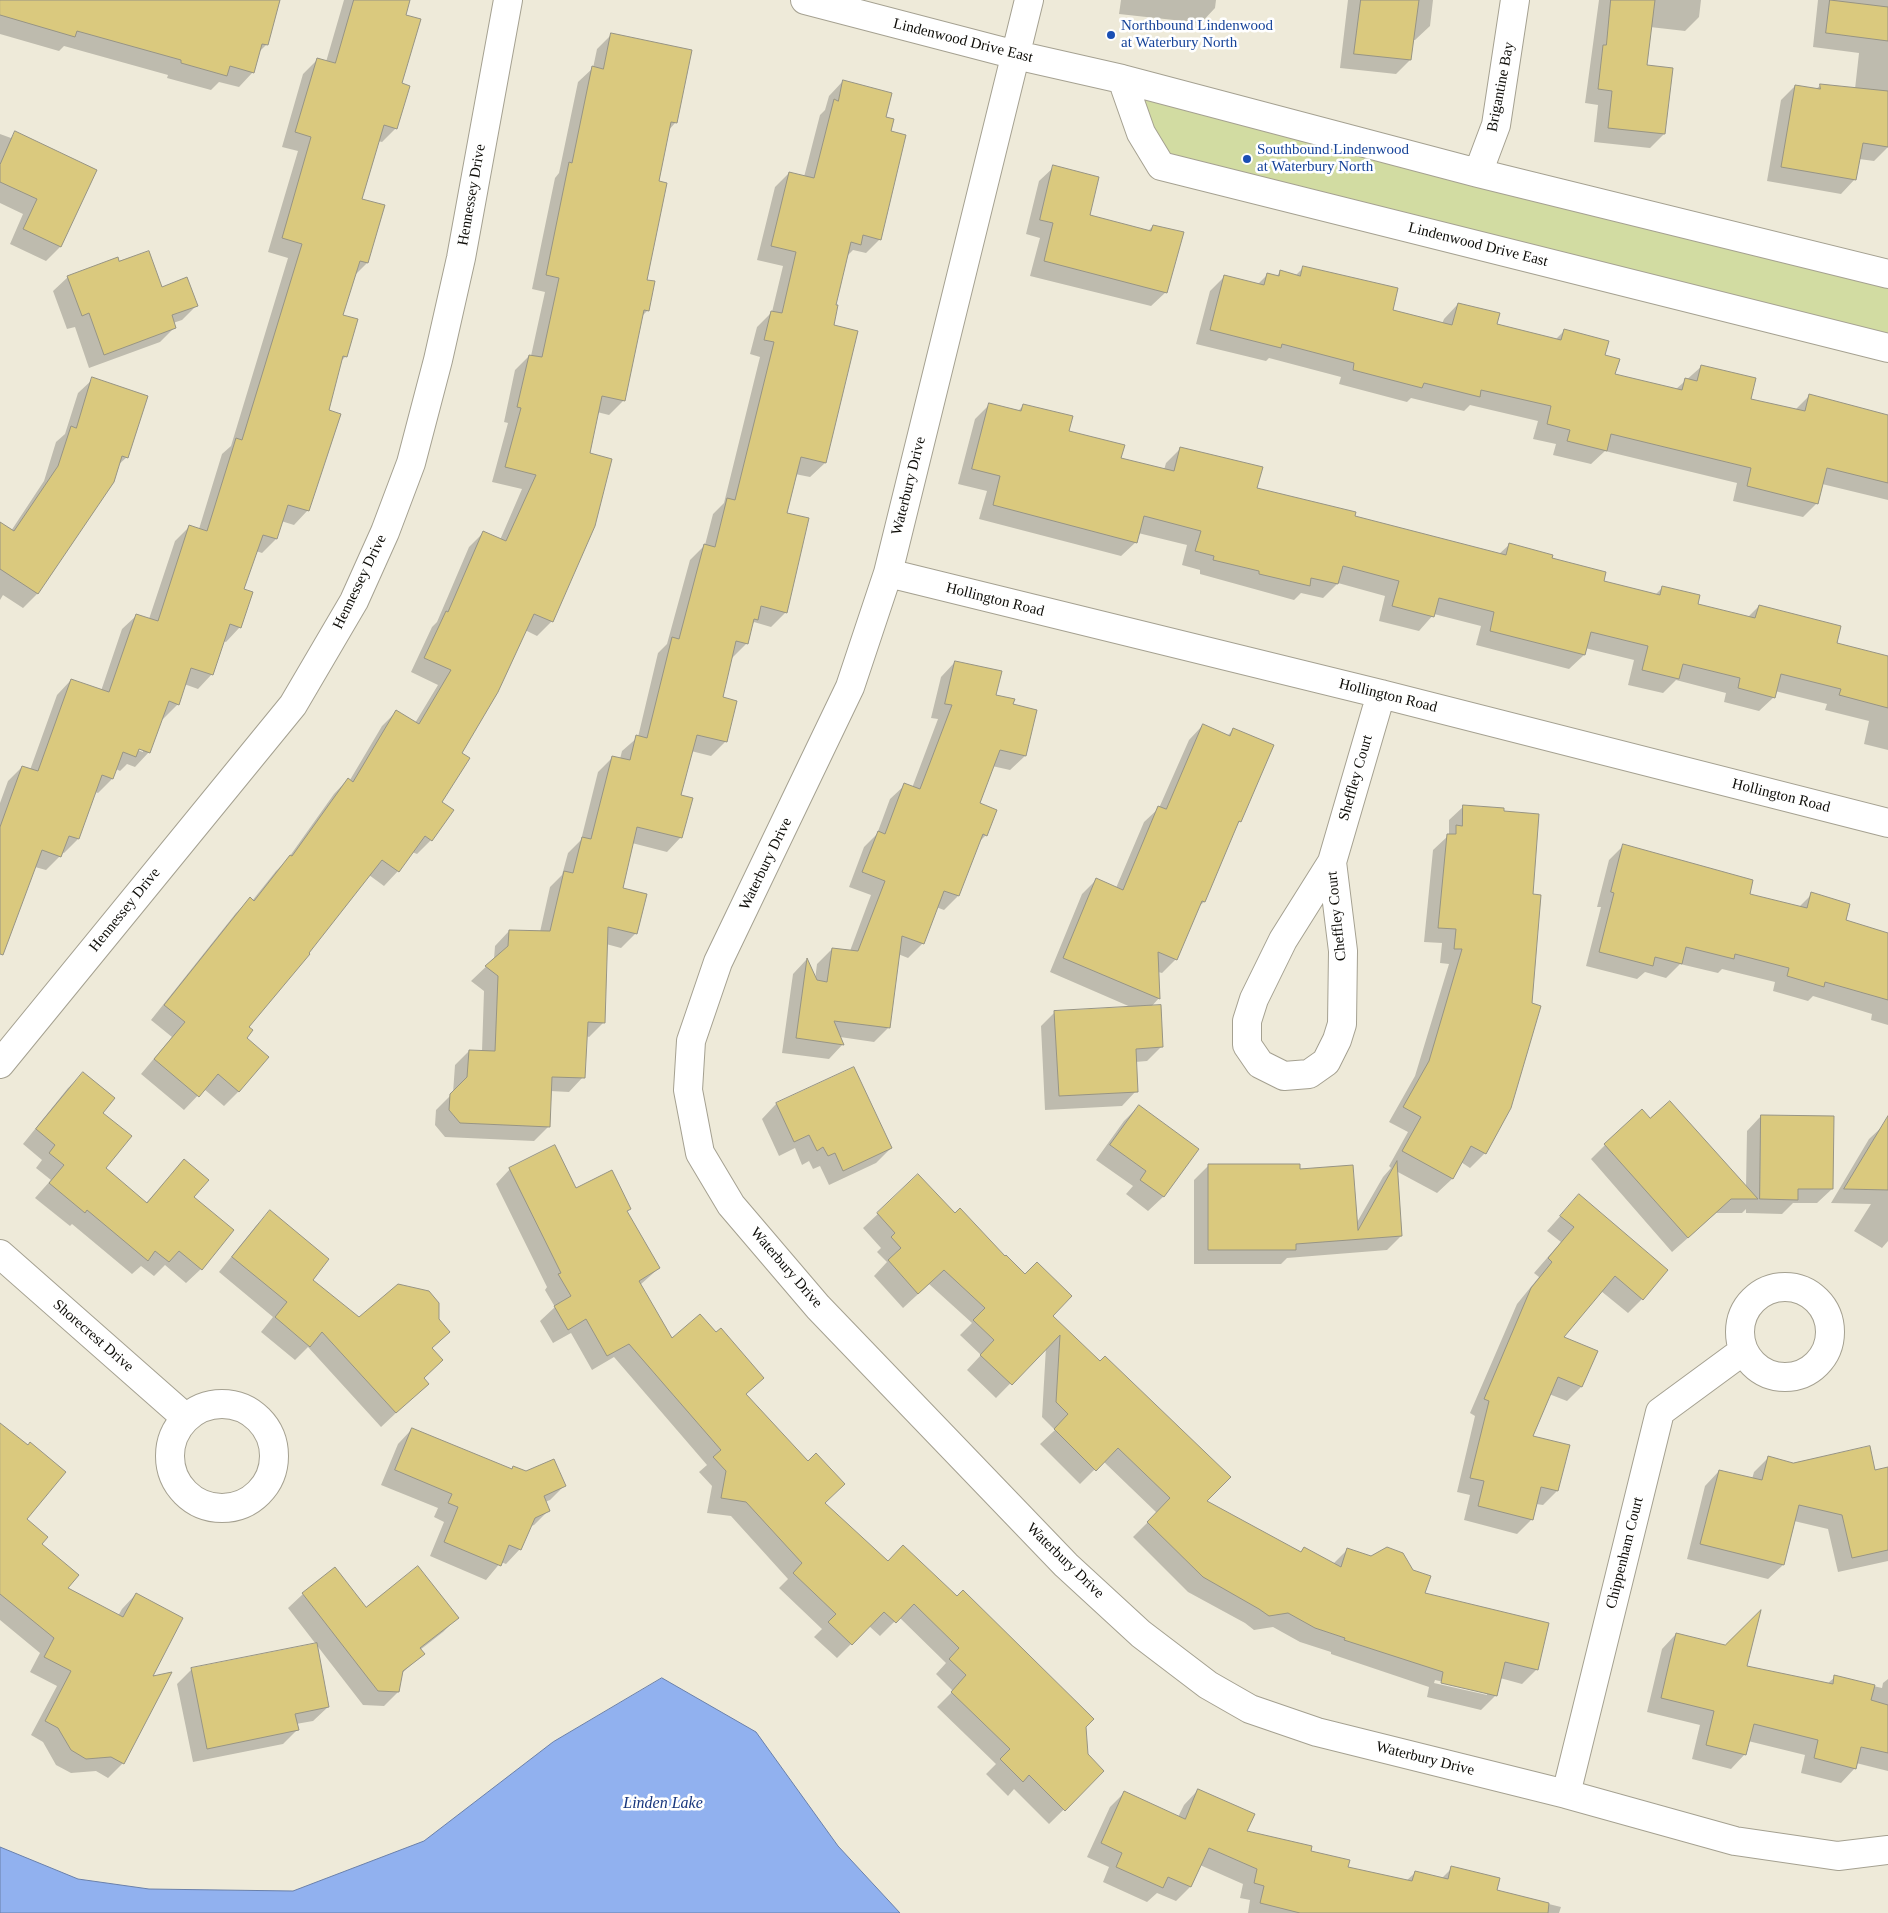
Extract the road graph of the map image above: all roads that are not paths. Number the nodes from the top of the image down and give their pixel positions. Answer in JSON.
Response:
{"nodes":[{"id":1,"x":508,"y":0,"type":"edge"},
{"id":2,"x":806,"y":0,"type":"edge"},
{"id":3,"x":1029,"y":0,"type":"edge"},
{"id":4,"x":1516,"y":0,"type":"edge"},
{"id":5,"x":1016,"y":54,"type":"junction"},
{"id":6,"x":1122,"y":79,"type":"junction"},
{"id":7,"x":1478,"y":173,"type":"junction"},
{"id":8,"x":1888,"y":274,"type":"edge"},
{"id":9,"x":1888,"y":348,"type":"edge"},
{"id":10,"x":888,"y":573,"type":"junction"},
{"id":11,"x":1381,"y":694,"type":"junction"},
{"id":12,"x":1888,"y":823,"type":"edge"},
{"id":13,"x":1332,"y":862,"type":"junction"},
{"id":14,"x":0,"y":1064,"type":"edge"},
{"id":15,"x":0,"y":1254,"type":"edge"},
{"id":16,"x":1743,"y":1350,"type":"dead end"},
{"id":17,"x":186,"y":1418,"type":"dead end"},
{"id":18,"x":1566,"y":1794,"type":"junction"},
{"id":19,"x":1888,"y":1850,"type":"edge"}],
"edges":[{"from":1,"to":14,"type":"street","name":"Hennessey Drive"},
{"from":2,"to":5,"type":"street","name":"Lindenwood Drive East"},
{"from":3,"to":5,"type":"street"},
{"from":4,"to":7,"type":"street","name":"Brigantine Bay"},
{"from":5,"to":6,"type":"street","name":"Lindenwood Drive East"},
{"from":5,"to":10,"type":"street","name":"Waterbury Drive"},
{"from":6,"to":7,"type":"street","name":"Lindenwood Drive East"},
{"from":6,"to":9,"type":"street","name":"Lindenwood Drive East"},
{"from":7,"to":8,"type":"street","name":"Lindenwood Drive East"},
{"from":10,"to":11,"type":"street","name":"Hollington Road"},
{"from":10,"to":18,"type":"street","name":"Waterbury Drive"},
{"from":11,"to":12,"type":"street","name":"Hollington Road"},
{"from":11,"to":13,"type":"street","name":"Sheffley Court"},
{"from":13,"to":13,"type":"street","name":"Cheffley Court"},
{"from":15,"to":17,"type":"street","name":"Shorecrest Drive"},
{"from":16,"to":18,"type":"street","name":"Chippenham Court"},
{"from":18,"to":19,"type":"street","name":"Waterbury Drive"}]}
